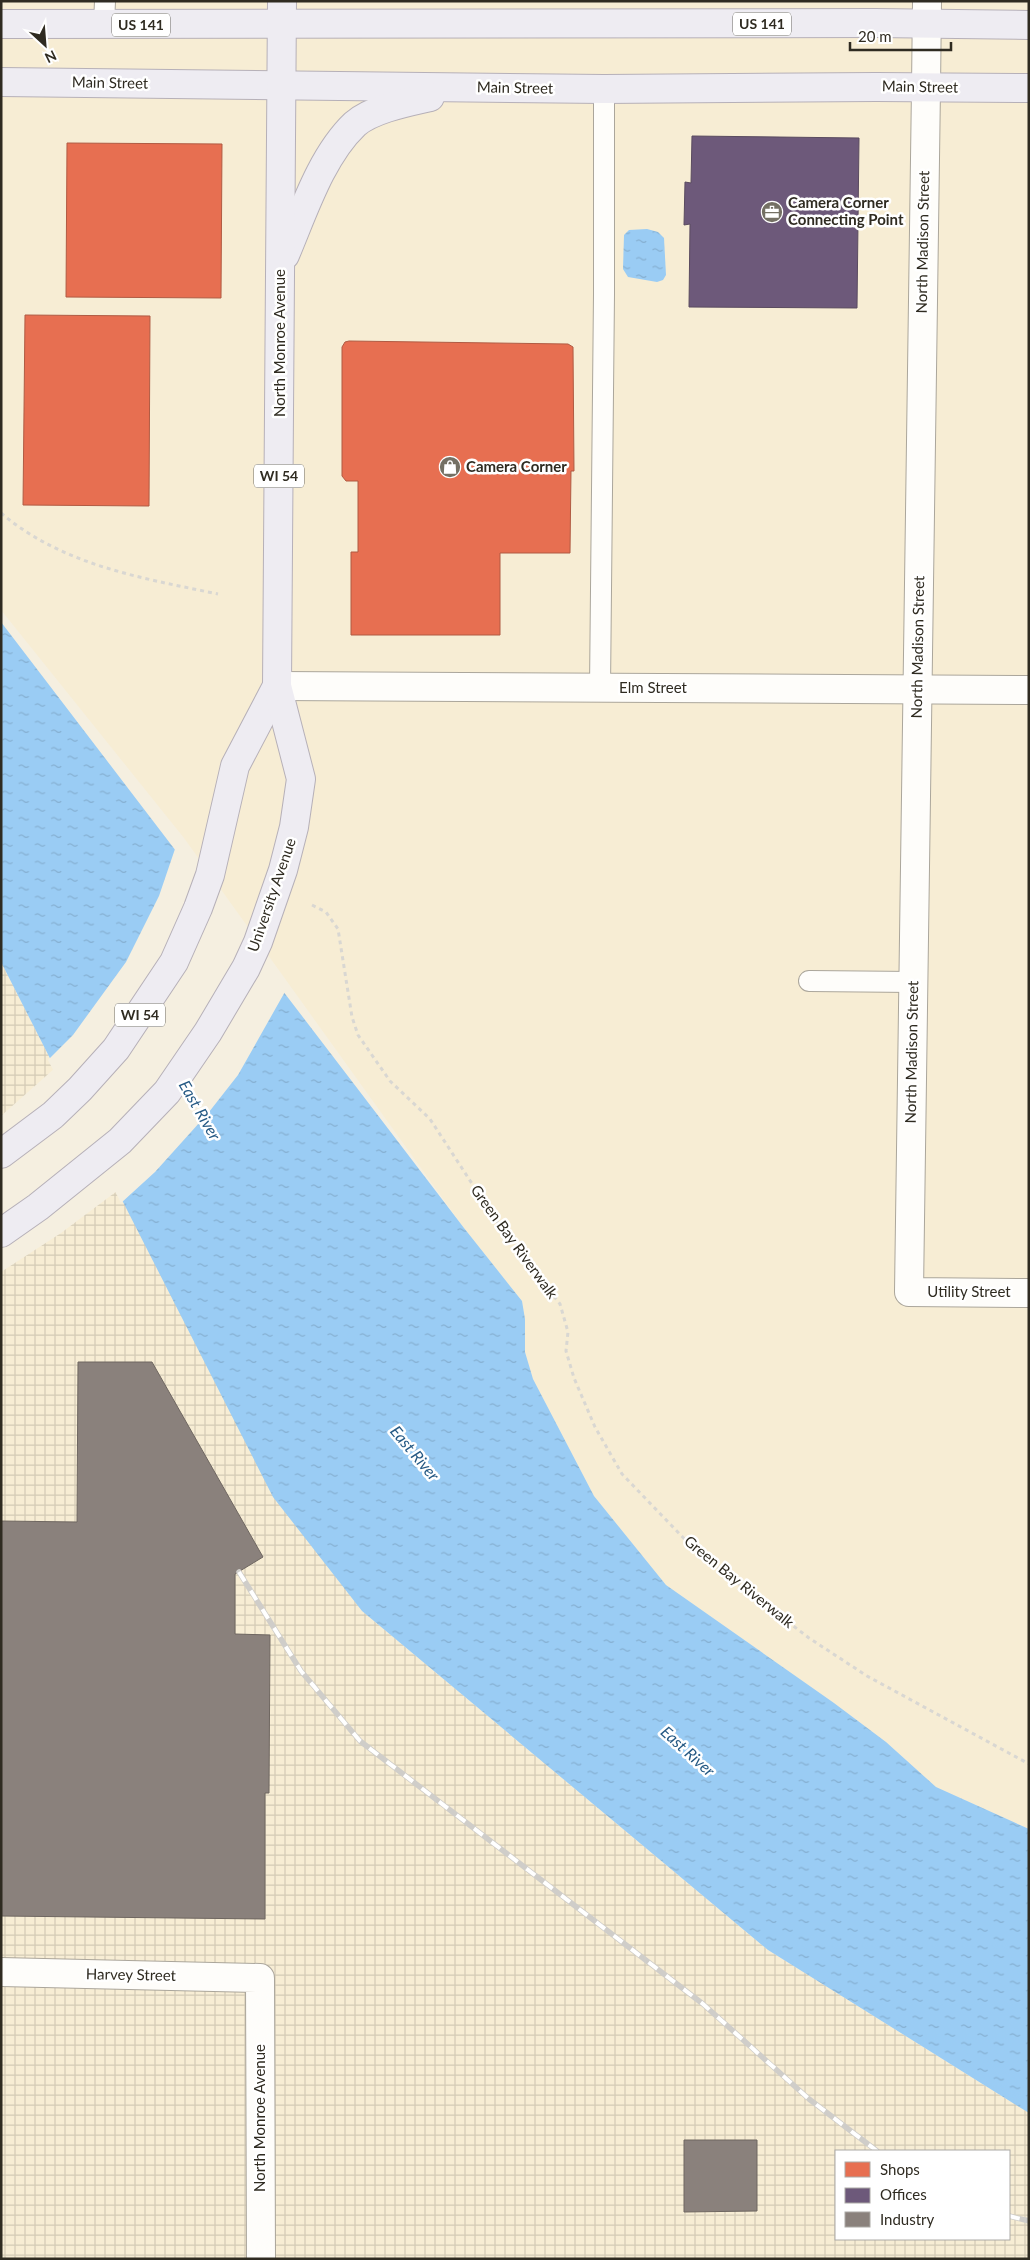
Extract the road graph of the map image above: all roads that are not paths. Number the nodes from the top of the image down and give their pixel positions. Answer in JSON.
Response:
{"nodes":[{"id":1,"x":105,"y":13,"type":"edge"},
{"id":2,"x":282,"y":13,"type":"edge"},
{"id":3,"x":927,"y":13,"type":"edge"},
{"id":4,"x":1,"y":24,"type":"edge"},
{"id":5,"x":1029,"y":25,"type":"edge"},
{"id":6,"x":1,"y":82,"type":"edge"},
{"id":7,"x":281,"y":85,"type":"junction"},
{"id":8,"x":474,"y":88,"type":"junction"},
{"id":9,"x":926,"y":88,"type":"junction"},
{"id":10,"x":1029,"y":88,"type":"edge"},
{"id":11,"x":604,"y":90,"type":"junction"},
{"id":12,"x":280,"y":266,"type":"junction"},
{"id":13,"x":278,"y":686,"type":"junction"},
{"id":14,"x":600,"y":688,"type":"junction"},
{"id":15,"x":917,"y":690,"type":"junction"},
{"id":16,"x":1029,"y":690,"type":"edge"},
{"id":17,"x":809,"y":981,"type":"dead end"},
{"id":18,"x":913,"y":982,"type":"junction"},
{"id":19,"x":1,"y":1154,"type":"edge"},
{"id":20,"x":1,"y":1233,"type":"edge"},
{"id":21,"x":909,"y":1292,"type":"joint"},
{"id":22,"x":1029,"y":1293,"type":"edge"},
{"id":23,"x":1,"y":1972,"type":"edge"},
{"id":24,"x":260,"y":1978,"type":"joint"},
{"id":25,"x":261,"y":2259,"type":"edge"}],
"edges":[{"from":1,"to":2,"type":"main road","number":"US 141"},
{"from":1,"to":4,"type":"main road","number":"US 141"},
{"from":2,"to":3,"type":"main road","number":"US 141"},
{"from":2,"to":7,"type":"main road","name":"North Monroe Avenue"},
{"from":3,"to":5,"type":"main road","number":"US 141"},
{"from":3,"to":9,"type":"street","name":"North Madison Street"},
{"from":6,"to":7,"type":"main road","name":"Main Street"},
{"from":7,"to":8,"type":"main road","name":"Main Street"},
{"from":7,"to":12,"type":"main road","name":"North Monroe Avenue","number":"WI 54"},
{"from":8,"to":11,"type":"main road","name":"Main Street"},
{"from":8,"to":12,"type":"main road"},
{"from":9,"to":10,"type":"main road","name":"Main Street"},
{"from":9,"to":11,"type":"main road","name":"Main Street"},
{"from":9,"to":15,"type":"street","name":"North Madison Street"},
{"from":11,"to":14,"type":"lane"},
{"from":12,"to":13,"type":"main road","name":"North Monroe Avenue","number":"WI 54"},
{"from":13,"to":14,"type":"street","name":"Elm Street"},
{"from":13,"to":19,"type":"main road","number":"WI 54"},
{"from":13,"to":20,"type":"main road","name":"University Avenue","number":"WI 54"},
{"from":14,"to":15,"type":"street","name":"Elm Street"},
{"from":15,"to":16,"type":"street","name":"Elm Street"},
{"from":15,"to":18,"type":"street","name":"North Madison Street"},
{"from":17,"to":18,"type":"lane"},
{"from":18,"to":21,"type":"street","name":"North Madison Street"},
{"from":21,"to":22,"type":"street","name":"Utility Street"},
{"from":23,"to":24,"type":"street","name":"Harvey Street"},
{"from":24,"to":25,"type":"street","name":"North Monroe Avenue"}]}
